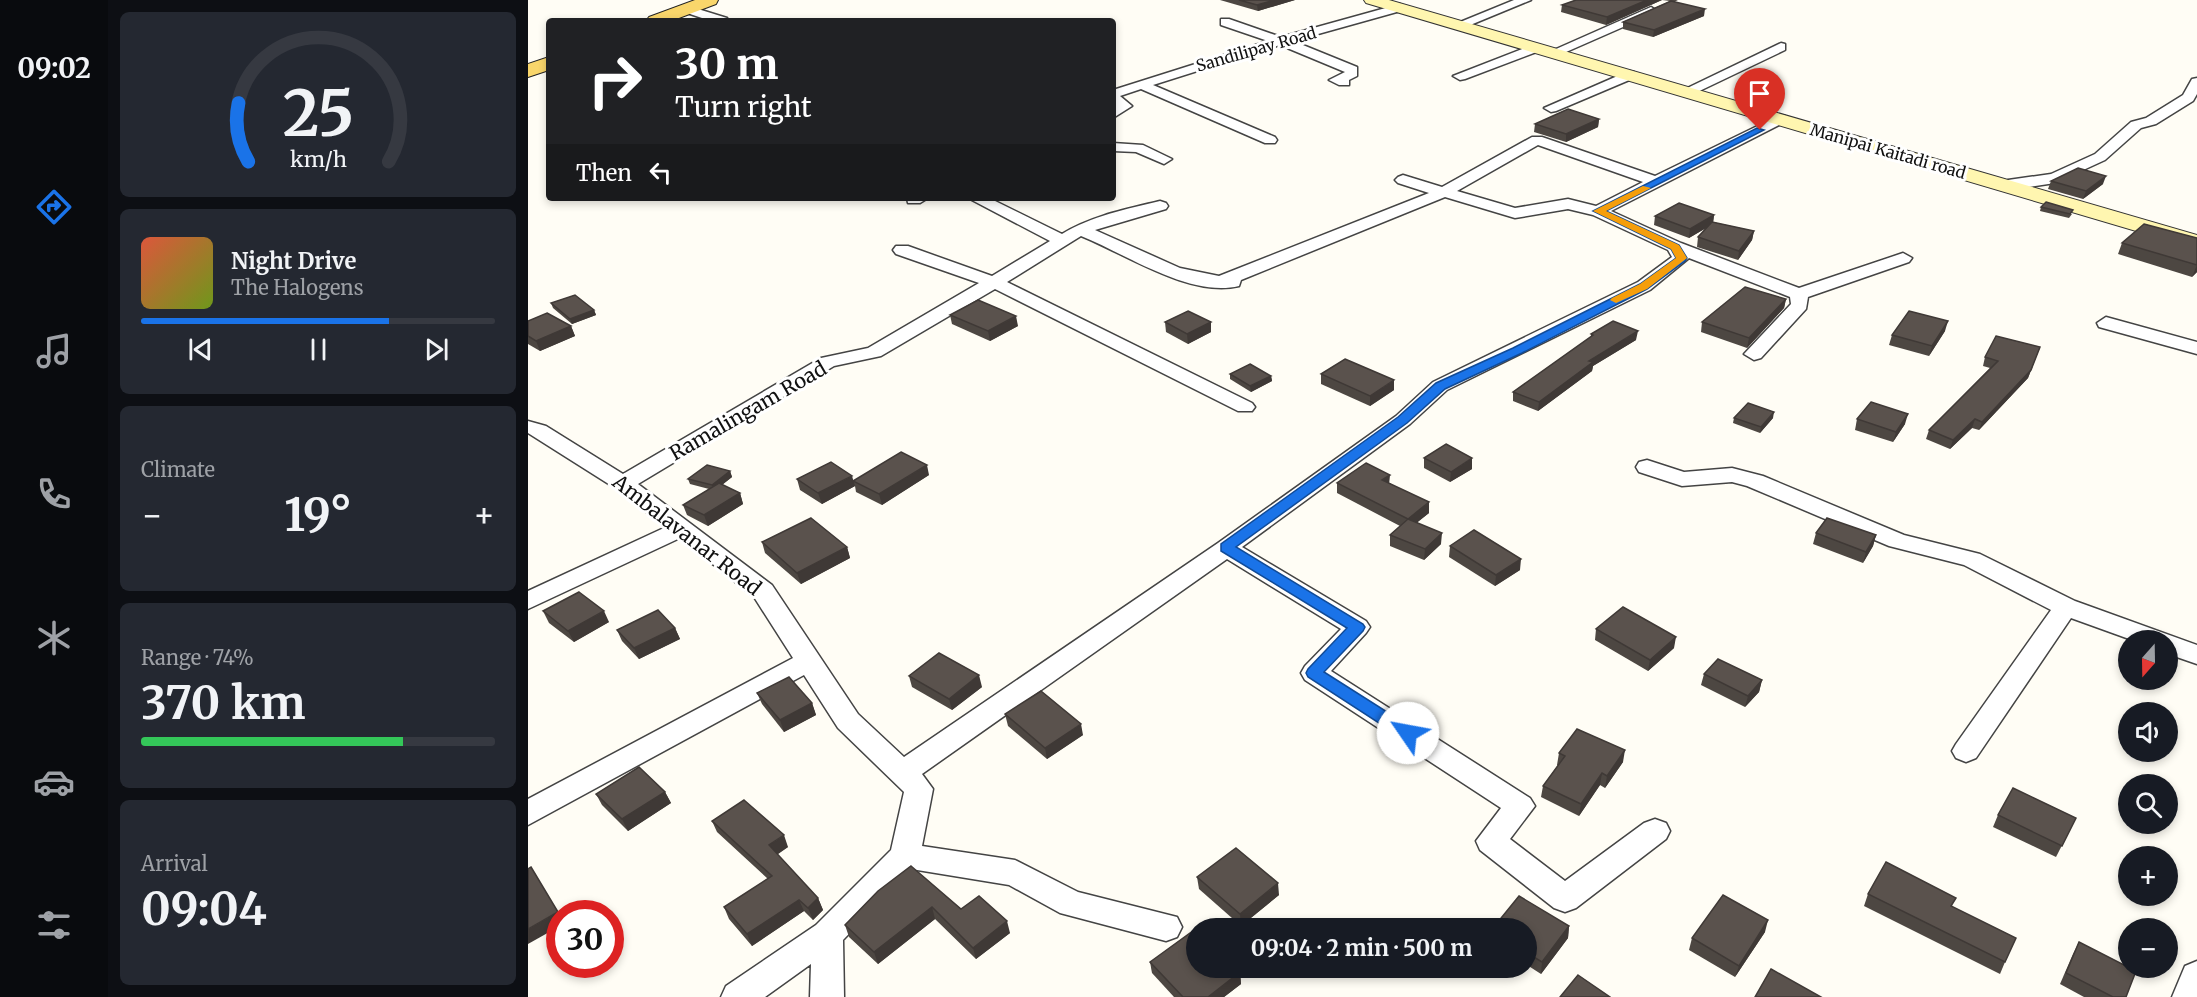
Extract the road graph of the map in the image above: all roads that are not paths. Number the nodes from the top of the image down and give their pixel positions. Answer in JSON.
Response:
{"nodes":[{"id":1,"x":710,"y":0,"type":"edge"},
{"id":2,"x":1372,"y":0,"type":"edge"},
{"id":3,"x":1525,"y":0,"type":"edge"},
{"id":4,"x":1667,"y":4,"type":"edge"},
{"id":5,"x":1400,"y":8,"type":"junction"},
{"id":6,"x":685,"y":9,"type":"junction"},
{"id":7,"x":662,"y":18,"type":"edge"},
{"id":8,"x":714,"y":18,"type":"edge"},
{"id":9,"x":1225,"y":22,"type":"dead end"},
{"id":10,"x":1459,"y":26,"type":"junction"},
{"id":11,"x":1281,"y":41,"type":"junction"},
{"id":12,"x":1781,"y":46,"type":"dead end"},
{"id":13,"x":1544,"y":50,"type":"junction"},
{"id":14,"x":546,"y":64,"type":"edge"},
{"id":15,"x":528,"y":71,"type":"edge"},
{"id":16,"x":1629,"y":75,"type":"junction"},
{"id":17,"x":1460,"y":76,"type":"dead end"},
{"id":18,"x":1344,"y":82,"type":"dead end"},
{"id":19,"x":2197,"y":82,"type":"edge"},
{"id":20,"x":1140,"y":84,"type":"junction"},
{"id":21,"x":1686,"y":92,"type":"junction"},
{"id":22,"x":1116,"y":95,"type":"edge"},
{"id":23,"x":1116,"y":98,"type":"edge"},
{"id":24,"x":1551,"y":108,"type":"dead end"},
{"id":25,"x":1116,"y":112,"type":"edge"},
{"id":26,"x":1780,"y":119,"type":"junction"},
{"id":27,"x":1270,"y":140,"type":"dead end"},
{"id":28,"x":1116,"y":147,"type":"edge"},
{"id":29,"x":1164,"y":159,"type":"dead end"},
{"id":30,"x":1403,"y":180,"type":"dead end"},
{"id":31,"x":1657,"y":182,"type":"junction"},
{"id":32,"x":2008,"y":185,"type":"junction"},
{"id":33,"x":1442,"y":193,"type":"junction"},
{"id":34,"x":982,"y":201,"type":"edge"},
{"id":35,"x":1160,"y":206,"type":"dead end"},
{"id":36,"x":1598,"y":211,"type":"junction"},
{"id":37,"x":1080,"y":230,"type":"junction"},
{"id":38,"x":1062,"y":240,"type":"junction"},
{"id":39,"x":2197,"y":242,"type":"edge"},
{"id":40,"x":1675,"y":247,"type":"junction"},
{"id":41,"x":902,"y":250,"type":"dead end"},
{"id":42,"x":1903,"y":258,"type":"dead end"},
{"id":43,"x":1243,"y":281,"type":"dead end"},
{"id":44,"x":996,"y":283,"type":"junction"},
{"id":45,"x":1218,"y":283,"type":"junction"},
{"id":46,"x":1800,"y":294,"type":"junction"},
{"id":47,"x":2106,"y":323,"type":"dead end"},
{"id":48,"x":2197,"y":348,"type":"edge"},
{"id":49,"x":1754,"y":354,"type":"dead end"},
{"id":50,"x":1245,"y":407,"type":"dead end"},
{"id":51,"x":528,"y":427,"type":"edge"},
{"id":52,"x":1647,"y":467,"type":"dead end"},
{"id":53,"x":624,"y":483,"type":"junction"},
{"id":54,"x":683,"y":528,"type":"junction"},
{"id":55,"x":1226,"y":548,"type":"junction"},
{"id":56,"x":528,"y":601,"type":"edge"},
{"id":57,"x":2066,"y":608,"type":"junction"},
{"id":58,"x":2129,"y":630,"type":"edge"},
{"id":59,"x":2178,"y":648,"type":"edge"},
{"id":60,"x":2197,"y":655,"type":"edge"},
{"id":61,"x":809,"y":660,"type":"junction"},
{"id":62,"x":1966,"y":751,"type":"dead end"},
{"id":63,"x":902,"y":772,"type":"junction"},
{"id":64,"x":528,"y":813,"type":"edge"},
{"id":65,"x":1655,"y":831,"type":"dead end"},
{"id":66,"x":905,"y":856,"type":"junction"},
{"id":67,"x":1166,"y":927,"type":"dead end"},
{"id":68,"x":827,"y":935,"type":"junction"},
{"id":69,"x":2197,"y":976,"type":"edge"},
{"id":70,"x":738,"y":997,"type":"edge"},
{"id":71,"x":827,"y":997,"type":"edge"},
{"id":72,"x":2189,"y":997,"type":"edge"}],
"edges":[{"from":1,"to":6,"type":"main road"},
{"from":2,"to":5,"type":"main road","name":"Manipai Kaitadi road"},
{"from":3,"to":10,"type":"street"},
{"from":4,"to":13,"type":"street"},
{"from":5,"to":10,"type":"main road","name":"Manipai Kaitadi road"},
{"from":5,"to":11,"type":"street","name":"Sandilipay Road"},
{"from":6,"to":7,"type":"main road"},
{"from":6,"to":8,"type":"street"},
{"from":9,"to":11,"type":"street"},
{"from":10,"to":13,"type":"main road","name":"Manipai Kaitadi road"},
{"from":11,"to":18,"type":"street"},
{"from":11,"to":20,"type":"street","name":"Sandilipay Road"},
{"from":12,"to":21,"type":"street"},
{"from":13,"to":16,"type":"main road","name":"Manipai Kaitadi road"},
{"from":13,"to":17,"type":"street"},
{"from":14,"to":15,"type":"main road"},
{"from":16,"to":21,"type":"main road","name":"Manipai Kaitadi road"},
{"from":16,"to":24,"type":"street"},
{"from":19,"to":32,"type":"street"},
{"from":20,"to":22,"type":"street","name":"Sandilipay Road"},
{"from":20,"to":27,"type":"street"},
{"from":21,"to":26,"type":"main road","name":"Manipai Kaitadi road"},
{"from":23,"to":25,"type":"street","name":"Sandilipay Road"},
{"from":26,"to":31,"type":"street"},
{"from":26,"to":32,"type":"main road","name":"Manipai Kaitadi road"},
{"from":28,"to":29,"type":"street"},
{"from":30,"to":33,"type":"street"},
{"from":31,"to":33,"type":"street"},
{"from":31,"to":36,"type":"street"},
{"from":32,"to":39,"type":"main road","name":"Manipai Kaitadi road"},
{"from":33,"to":36,"type":"street"},
{"from":33,"to":45,"type":"street"},
{"from":34,"to":38,"type":"street"},
{"from":35,"to":37,"type":"street","name":"Ramalingam Road"},
{"from":36,"to":40,"type":"street"},
{"from":37,"to":38,"type":"street","name":"Ramalingam Road"},
{"from":37,"to":45,"type":"street"},
{"from":38,"to":44,"type":"street","name":"Ramalingam Road"},
{"from":40,"to":46,"type":"street"},
{"from":40,"to":55,"type":"street"},
{"from":41,"to":44,"type":"street"},
{"from":42,"to":46,"type":"street"},
{"from":43,"to":45,"type":"street"},
{"from":44,"to":50,"type":"street"},
{"from":44,"to":53,"type":"street","name":"Ramalingam Road"},
{"from":46,"to":49,"type":"street"},
{"from":47,"to":48,"type":"street"},
{"from":51,"to":53,"type":"street","name":"Ambalavanar Road"},
{"from":52,"to":57,"type":"street"},
{"from":53,"to":54,"type":"street","name":"Ambalavanar Road"},
{"from":54,"to":56,"type":"street"},
{"from":54,"to":61,"type":"street","name":"Ambalavanar Road"},
{"from":55,"to":63,"type":"street"},
{"from":55,"to":65,"type":"street"},
{"from":57,"to":58,"type":"street"},
{"from":57,"to":62,"type":"street"},
{"from":59,"to":60,"type":"street"},
{"from":61,"to":63,"type":"street","name":"Ambalavanar Road"},
{"from":61,"to":64,"type":"street"},
{"from":63,"to":66,"type":"street","name":"Ambalavanar Road"},
{"from":66,"to":67,"type":"street"},
{"from":66,"to":68,"type":"street"},
{"from":68,"to":70,"type":"street"},
{"from":68,"to":71,"type":"street"},
{"from":69,"to":72,"type":"street"}]}
